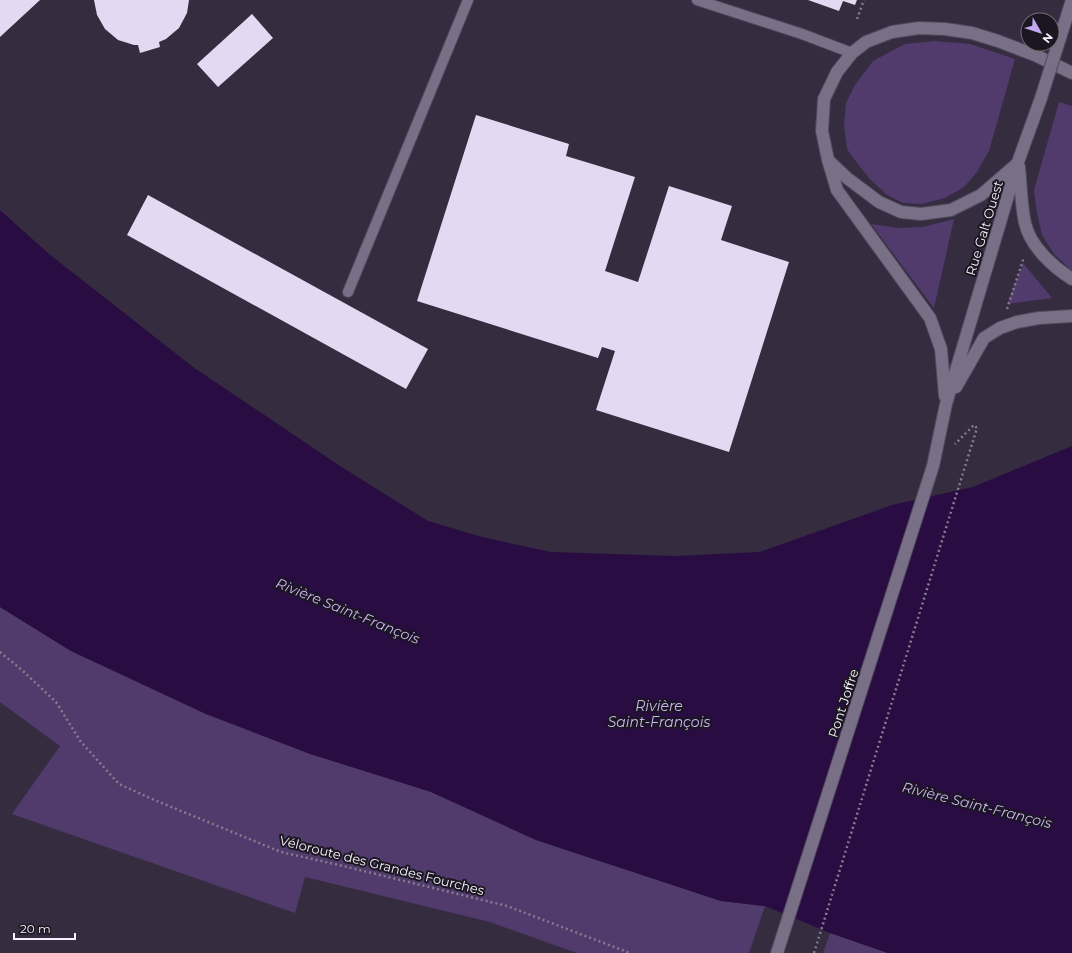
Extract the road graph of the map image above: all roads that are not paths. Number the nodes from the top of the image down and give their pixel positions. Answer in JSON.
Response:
{"nodes":[{"id":1,"x":468,"y":0,"type":"edge"},
{"id":2,"x":697,"y":0,"type":"edge"},
{"id":3,"x":1072,"y":0,"type":"edge"},
{"id":4,"x":852,"y":53,"type":"junction"},
{"id":5,"x":1037,"y":56,"type":"junction"},
{"id":6,"x":1072,"y":67,"type":"edge"},
{"id":7,"x":1072,"y":73,"type":"edge"},
{"id":8,"x":828,"y":160,"type":"junction"},
{"id":9,"x":1018,"y":162,"type":"junction"},
{"id":10,"x":1072,"y":279,"type":"edge"},
{"id":11,"x":348,"y":292,"type":"dead end"},
{"id":12,"x":1072,"y":316,"type":"edge"},
{"id":13,"x":946,"y":404,"type":"junction"},
{"id":14,"x":933,"y":466,"type":"joint"},
{"id":15,"x":778,"y":950,"type":"edge"}],
"edges":[{"from":1,"to":11,"type":"lane"},
{"from":2,"to":4,"type":"lane"},
{"from":3,"to":9,"type":"main road","name":"Rue Galt Ouest","bridge":true},
{"from":4,"to":5,"type":"main road"},
{"from":4,"to":8,"type":"main road"},
{"from":5,"to":6,"type":"main road"},
{"from":5,"to":7,"type":"main road"},
{"from":8,"to":9,"type":"main road"},
{"from":8,"to":13,"type":"main road"},
{"from":9,"to":10,"type":"main road"},
{"from":9,"to":13,"type":"main road","name":"Rue Galt Ouest"},
{"from":12,"to":13,"type":"main road"},
{"from":13,"to":14,"type":"main road","name":"Rue Galt Ouest"},
{"from":14,"to":15,"type":"main road","name":"Pont Joffre"}]}
